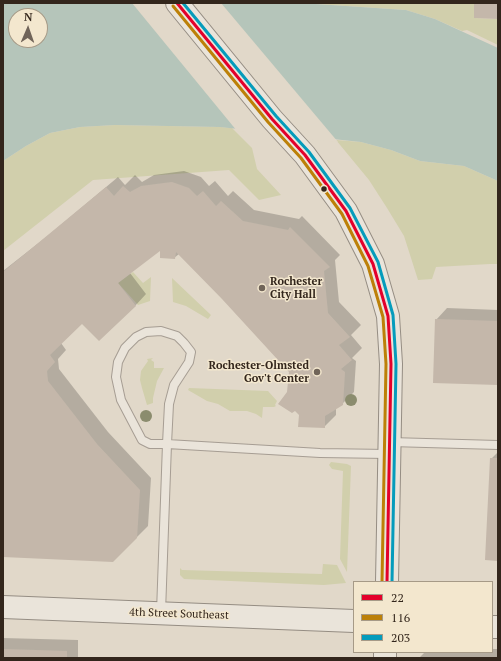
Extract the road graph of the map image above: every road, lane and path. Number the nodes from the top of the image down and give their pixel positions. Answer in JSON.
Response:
{"nodes":[{"id":1,"x":177,"y":3,"type":"edge"},
{"id":2,"x":167,"y":444,"type":"junction"},
{"id":3,"x":498,"y":445,"type":"edge"},
{"id":4,"x":389,"y":448,"type":"junction"},
{"id":5,"x":387,"y":581,"type":"edge"},
{"id":6,"x":3,"y":607,"type":"edge"},
{"id":7,"x":161,"y":613,"type":"junction"},
{"id":8,"x":353,"y":620,"type":"edge"}],
"edges":[{"from":1,"to":4,"type":"main road"},
{"from":2,"to":2,"type":"lane"},
{"from":2,"to":4,"type":"lane"},
{"from":2,"to":7,"type":"lane"},
{"from":3,"to":4,"type":"lane"},
{"from":4,"to":5,"type":"main road"},
{"from":6,"to":7,"type":"main road","name":"4th Street Southeast"},
{"from":7,"to":8,"type":"main road","name":"4th Street Southeast"}]}
